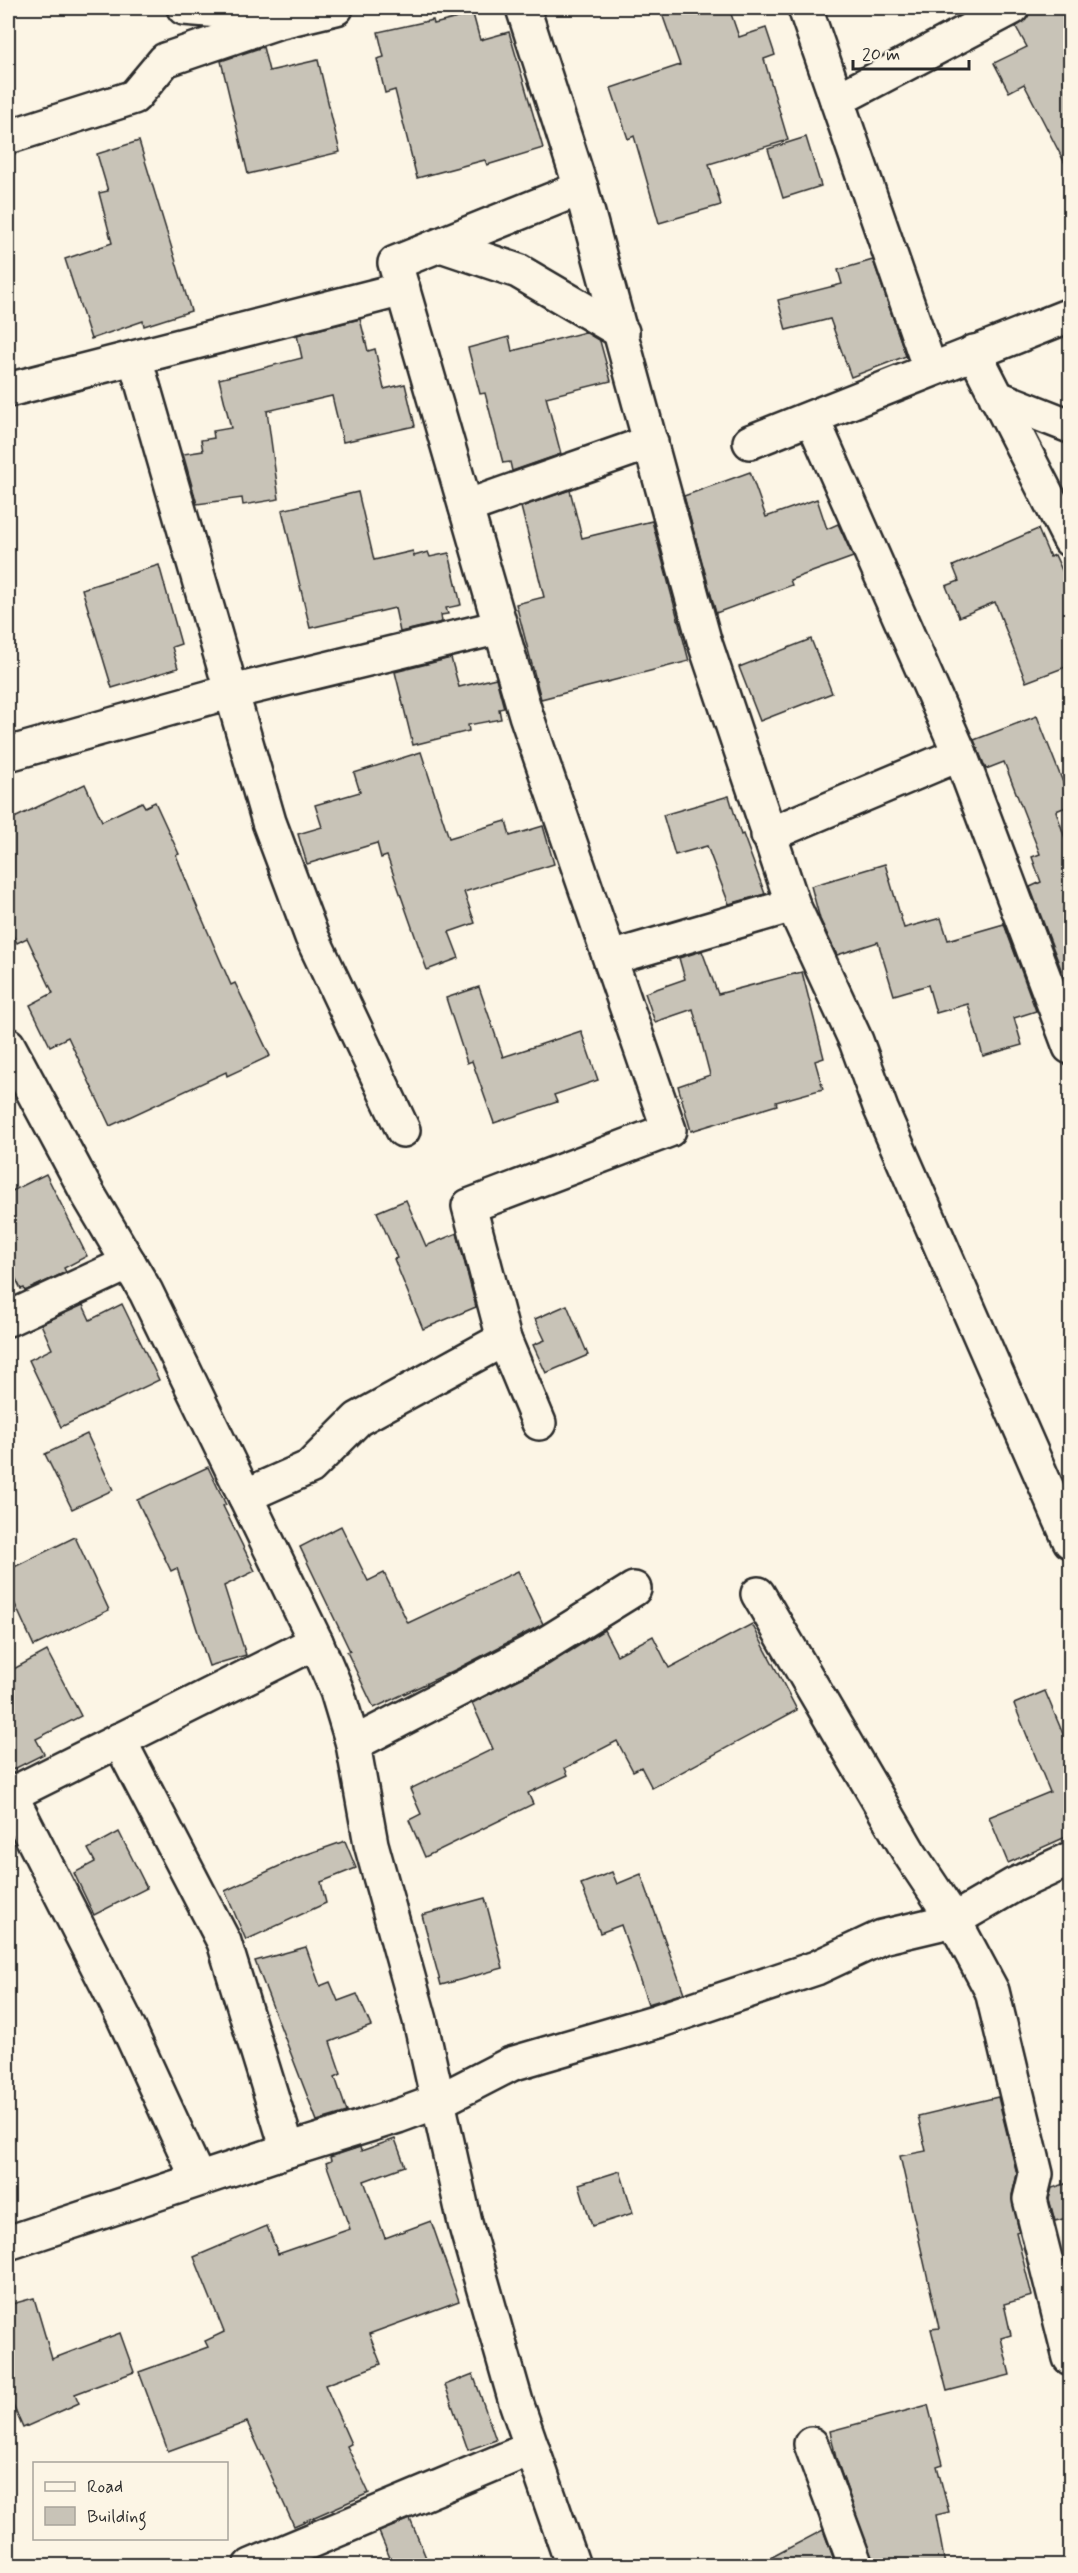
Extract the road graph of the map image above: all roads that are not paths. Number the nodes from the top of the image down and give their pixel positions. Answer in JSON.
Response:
{"nodes":[{"id":1,"x":184,"y":8,"type":"edge"},
{"id":2,"x":336,"y":8,"type":"edge"},
{"id":3,"x":523,"y":8,"type":"edge"},
{"id":4,"x":805,"y":8,"type":"edge"},
{"id":5,"x":1012,"y":8,"type":"edge"},
{"id":6,"x":294,"y":18,"type":"junction"},
{"id":7,"x":837,"y":100,"type":"junction"},
{"id":8,"x":8,"y":137,"type":"edge"},
{"id":9,"x":581,"y":188,"type":"junction"},
{"id":10,"x":441,"y":245,"type":"junction"},
{"id":11,"x":403,"y":289,"type":"junction"},
{"id":12,"x":1071,"y":315,"type":"edge"},
{"id":13,"x":622,"y":332,"type":"junction"},
{"id":14,"x":974,"y":352,"type":"junction"},
{"id":15,"x":135,"y":358,"type":"junction"},
{"id":16,"x":930,"y":369,"type":"junction"},
{"id":17,"x":8,"y":390,"type":"edge"},
{"id":18,"x":996,"y":397,"type":"junction"},
{"id":19,"x":812,"y":418,"type":"junction"},
{"id":20,"x":1071,"y":426,"type":"edge"},
{"id":21,"x":651,"y":442,"type":"junction"},
{"id":22,"x":750,"y":442,"type":"dead end"},
{"id":23,"x":466,"y":507,"type":"junction"},
{"id":24,"x":1071,"y":540,"type":"edge"},
{"id":25,"x":500,"y":627,"type":"junction"},
{"id":26,"x":230,"y":692,"type":"junction"},
{"id":27,"x":8,"y":754,"type":"edge"},
{"id":28,"x":960,"y":754,"type":"junction"},
{"id":29,"x":768,"y":836,"type":"junction"},
{"id":30,"x":793,"y":905,"type":"junction"},
{"id":31,"x":611,"y":958,"type":"junction"},
{"id":32,"x":8,"y":1045,"type":"edge"},
{"id":33,"x":1071,"y":1047,"type":"edge"},
{"id":34,"x":16,"y":1081,"type":"edge"},
{"id":35,"x":403,"y":1130,"type":"dead end"},
{"id":36,"x":129,"y":1263,"type":"junction"},
{"id":37,"x":8,"y":1319,"type":"edge"},
{"id":38,"x":504,"y":1339,"type":"junction"},
{"id":39,"x":539,"y":1423,"type":"dead end"},
{"id":40,"x":245,"y":1496,"type":"junction"},
{"id":41,"x":1071,"y":1541,"type":"edge"},
{"id":42,"x":634,"y":1589,"type":"dead end"},
{"id":43,"x":758,"y":1594,"type":"dead end"},
{"id":44,"x":316,"y":1642,"type":"junction"},
{"id":45,"x":119,"y":1740,"type":"junction"},
{"id":46,"x":353,"y":1743,"type":"junction"},
{"id":47,"x":9,"y":1792,"type":"edge"},
{"id":48,"x":1071,"y":1859,"type":"edge"},
{"id":49,"x":954,"y":1920,"type":"junction"},
{"id":50,"x":439,"y":2101,"type":"junction"},
{"id":51,"x":288,"y":2150,"type":"junction"},
{"id":52,"x":198,"y":2179,"type":"junction"},
{"id":53,"x":8,"y":2243,"type":"edge"},
{"id":54,"x":1071,"y":2358,"type":"edge"},
{"id":55,"x":811,"y":2444,"type":"dead end"},
{"id":56,"x":532,"y":2448,"type":"junction"},
{"id":57,"x":251,"y":2565,"type":"edge"},
{"id":58,"x":573,"y":2565,"type":"edge"},
{"id":59,"x":856,"y":2565,"type":"edge"}],
"edges":[{"from":1,"to":6,"type":"street"},
{"from":2,"to":6,"type":"street"},
{"from":3,"to":9,"type":"street"},
{"from":4,"to":7,"type":"street"},
{"from":5,"to":7,"type":"street"},
{"from":6,"to":8,"type":"street"},
{"from":7,"to":16,"type":"street"},
{"from":9,"to":10,"type":"street"},
{"from":9,"to":13,"type":"street"},
{"from":10,"to":11,"type":"street"},
{"from":10,"to":13,"type":"street"},
{"from":11,"to":15,"type":"street"},
{"from":11,"to":23,"type":"street"},
{"from":12,"to":14,"type":"street"},
{"from":13,"to":21,"type":"street"},
{"from":14,"to":16,"type":"street"},
{"from":14,"to":18,"type":"street"},
{"from":15,"to":17,"type":"street"},
{"from":15,"to":26,"type":"street"},
{"from":16,"to":19,"type":"street"},
{"from":18,"to":20,"type":"street"},
{"from":18,"to":24,"type":"street"},
{"from":19,"to":22,"type":"street"},
{"from":19,"to":28,"type":"street"},
{"from":21,"to":23,"type":"street"},
{"from":21,"to":29,"type":"street"},
{"from":23,"to":25,"type":"street"},
{"from":25,"to":26,"type":"street"},
{"from":25,"to":31,"type":"street"},
{"from":26,"to":27,"type":"street"},
{"from":26,"to":35,"type":"street"},
{"from":28,"to":29,"type":"street"},
{"from":28,"to":33,"type":"street"},
{"from":29,"to":30,"type":"street"},
{"from":30,"to":31,"type":"street"},
{"from":30,"to":41,"type":"street"},
{"from":31,"to":38,"type":"street"},
{"from":32,"to":34,"type":"street"},
{"from":34,"to":36,"type":"street"},
{"from":36,"to":37,"type":"street"},
{"from":36,"to":40,"type":"street"},
{"from":38,"to":39,"type":"street"},
{"from":38,"to":40,"type":"street"},
{"from":40,"to":44,"type":"street"},
{"from":42,"to":46,"type":"street"},
{"from":43,"to":49,"type":"street"},
{"from":44,"to":45,"type":"street"},
{"from":44,"to":46,"type":"street"},
{"from":45,"to":47,"type":"street"},
{"from":45,"to":51,"type":"street"},
{"from":46,"to":50,"type":"street"},
{"from":47,"to":52,"type":"street"},
{"from":48,"to":49,"type":"street"},
{"from":49,"to":50,"type":"street"},
{"from":49,"to":54,"type":"street"},
{"from":50,"to":51,"type":"street"},
{"from":50,"to":56,"type":"street"},
{"from":51,"to":52,"type":"street"},
{"from":52,"to":53,"type":"street"},
{"from":55,"to":59,"type":"street"},
{"from":56,"to":57,"type":"street"},
{"from":56,"to":58,"type":"street"}]}
